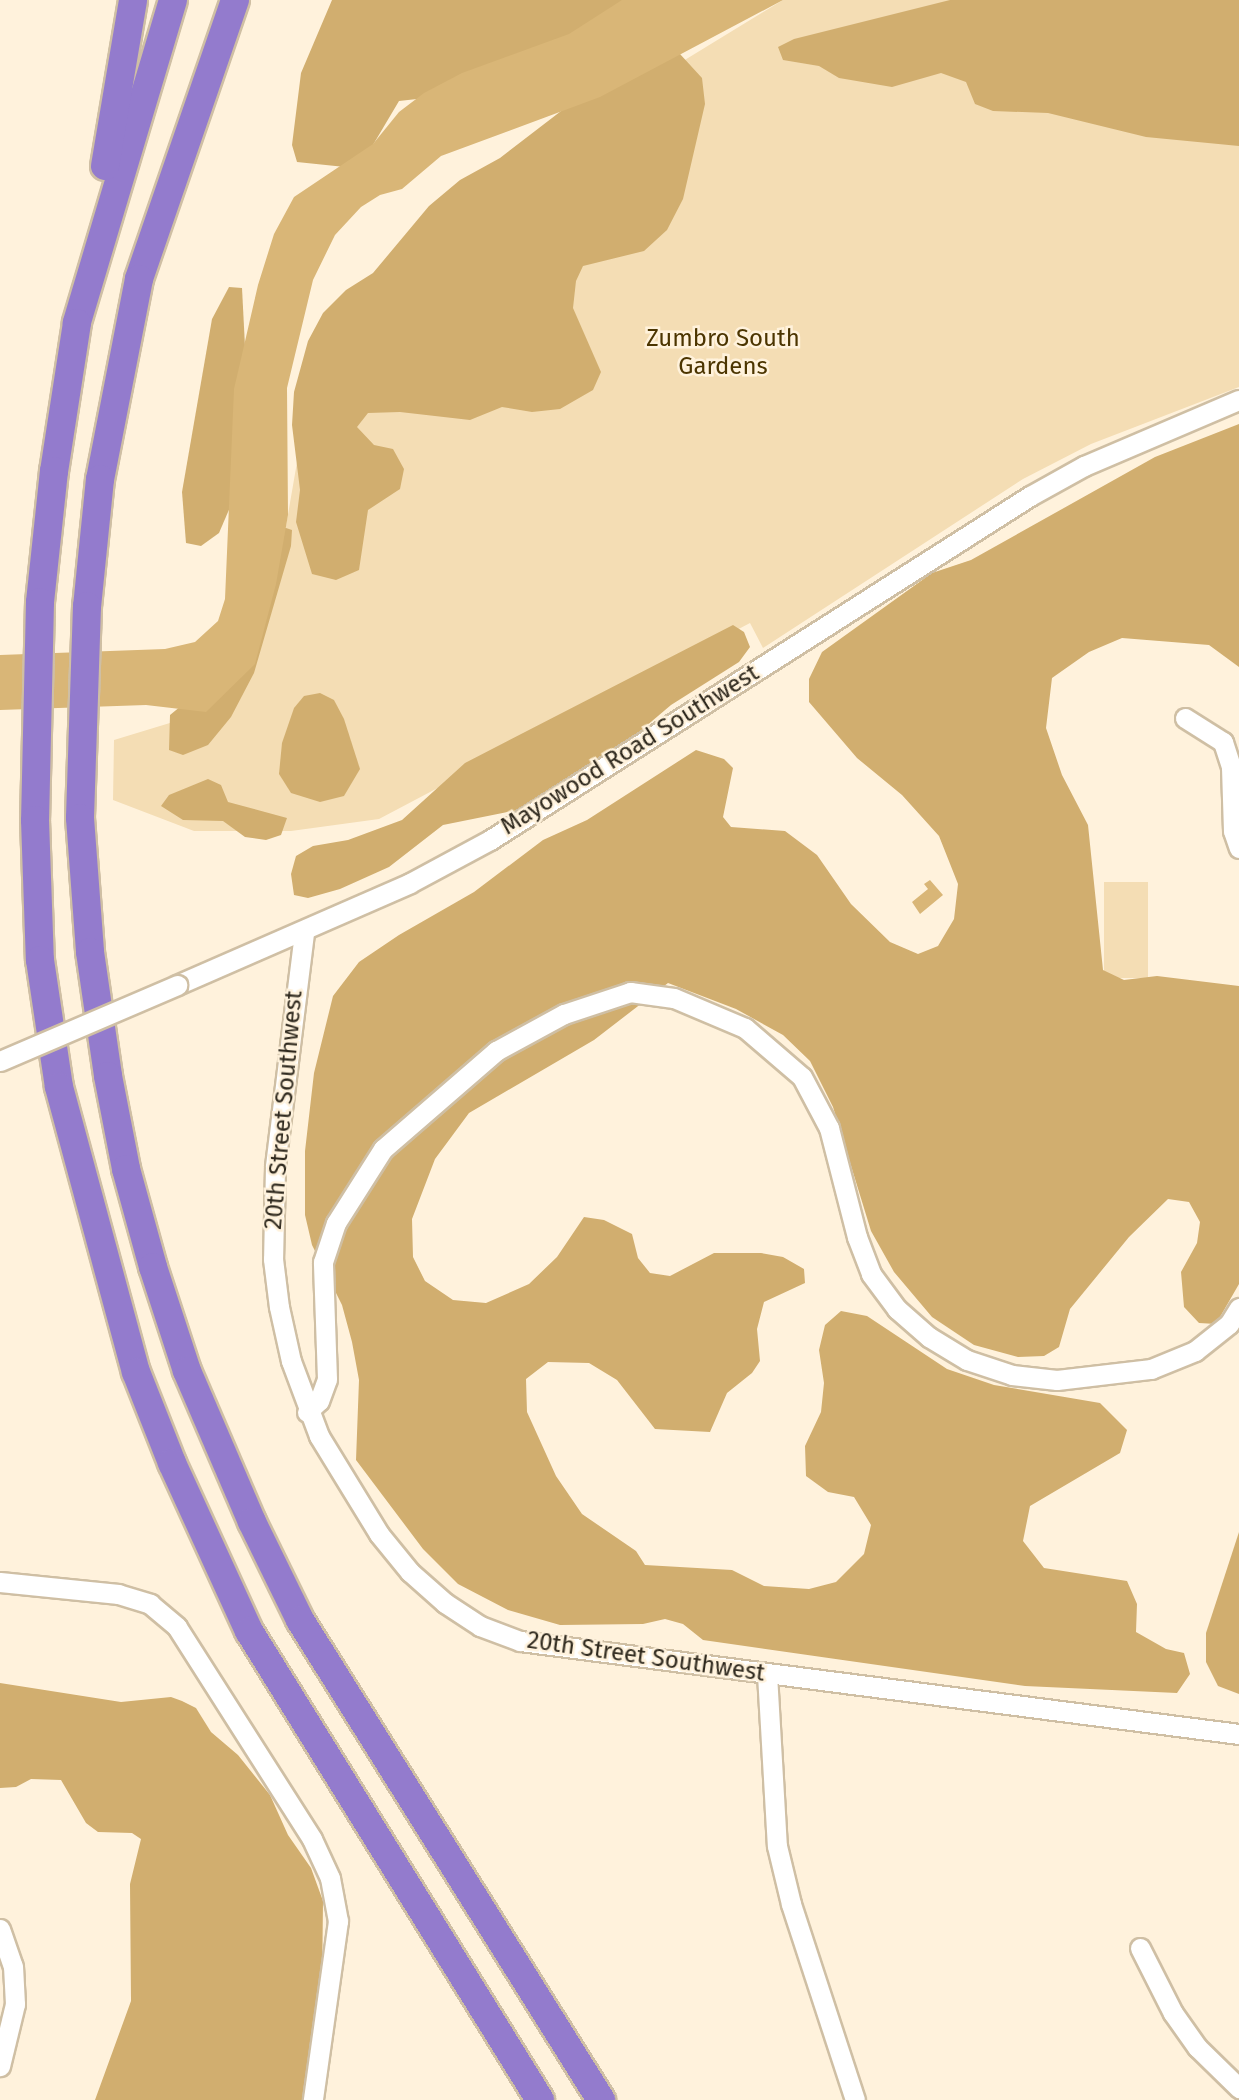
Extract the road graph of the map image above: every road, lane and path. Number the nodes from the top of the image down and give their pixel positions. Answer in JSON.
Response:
{"nodes":[{"id":1,"x":133,"y":0,"type":"edge"},
{"id":2,"x":173,"y":0,"type":"edge"},
{"id":3,"x":235,"y":0,"type":"edge"},
{"id":4,"x":254,"y":0,"type":"edge"},
{"id":5,"x":166,"y":191,"type":"junction"},
{"id":6,"x":77,"y":323,"type":"junction"},
{"id":7,"x":1239,"y":400,"type":"edge"},
{"id":8,"x":1185,"y":718,"type":"dead end"},
{"id":9,"x":1239,"y":848,"type":"edge"},
{"id":10,"x":304,"y":933,"type":"junction"},
{"id":11,"x":0,"y":1061,"type":"edge"},
{"id":12,"x":1239,"y":1308,"type":"edge"},
{"id":13,"x":307,"y":1412,"type":"junction"},
{"id":14,"x":0,"y":1583,"type":"edge"},
{"id":15,"x":767,"y":1674,"type":"junction"},
{"id":16,"x":1239,"y":1734,"type":"edge"},
{"id":17,"x":0,"y":1929,"type":"edge"},
{"id":18,"x":1140,"y":1948,"type":"dead end"},
{"id":19,"x":0,"y":2066,"type":"edge"},
{"id":20,"x":1239,"y":2088,"type":"edge"},
{"id":21,"x":313,"y":2100,"type":"edge"},
{"id":22,"x":540,"y":2100,"type":"edge"},
{"id":23,"x":601,"y":2100,"type":"edge"},
{"id":24,"x":855,"y":2100,"type":"edge"}],
"edges":[{"from":1,"to":6,"type":"highway"},
{"from":2,"to":6,"type":"highway"},
{"from":3,"to":5,"type":"highway"},
{"from":4,"to":5,"type":"highway"},
{"from":5,"to":23,"type":"highway"},
{"from":6,"to":22,"type":"highway"},
{"from":7,"to":10,"type":"street","name":"Mayowood Road Southwest"},
{"from":8,"to":9,"type":"street"},
{"from":10,"to":11,"type":"street","name":"Mayowood Road Southwest","bridge":true},
{"from":10,"to":13,"type":"street","name":"20th Street Southwest"},
{"from":12,"to":13,"type":"street"},
{"from":13,"to":15,"type":"street","name":"20th Street Southwest"},
{"from":14,"to":21,"type":"street"},
{"from":15,"to":16,"type":"street","name":"20th Street Southwest"},
{"from":15,"to":24,"type":"street"},
{"from":17,"to":19,"type":"street"},
{"from":18,"to":20,"type":"street"}]}
